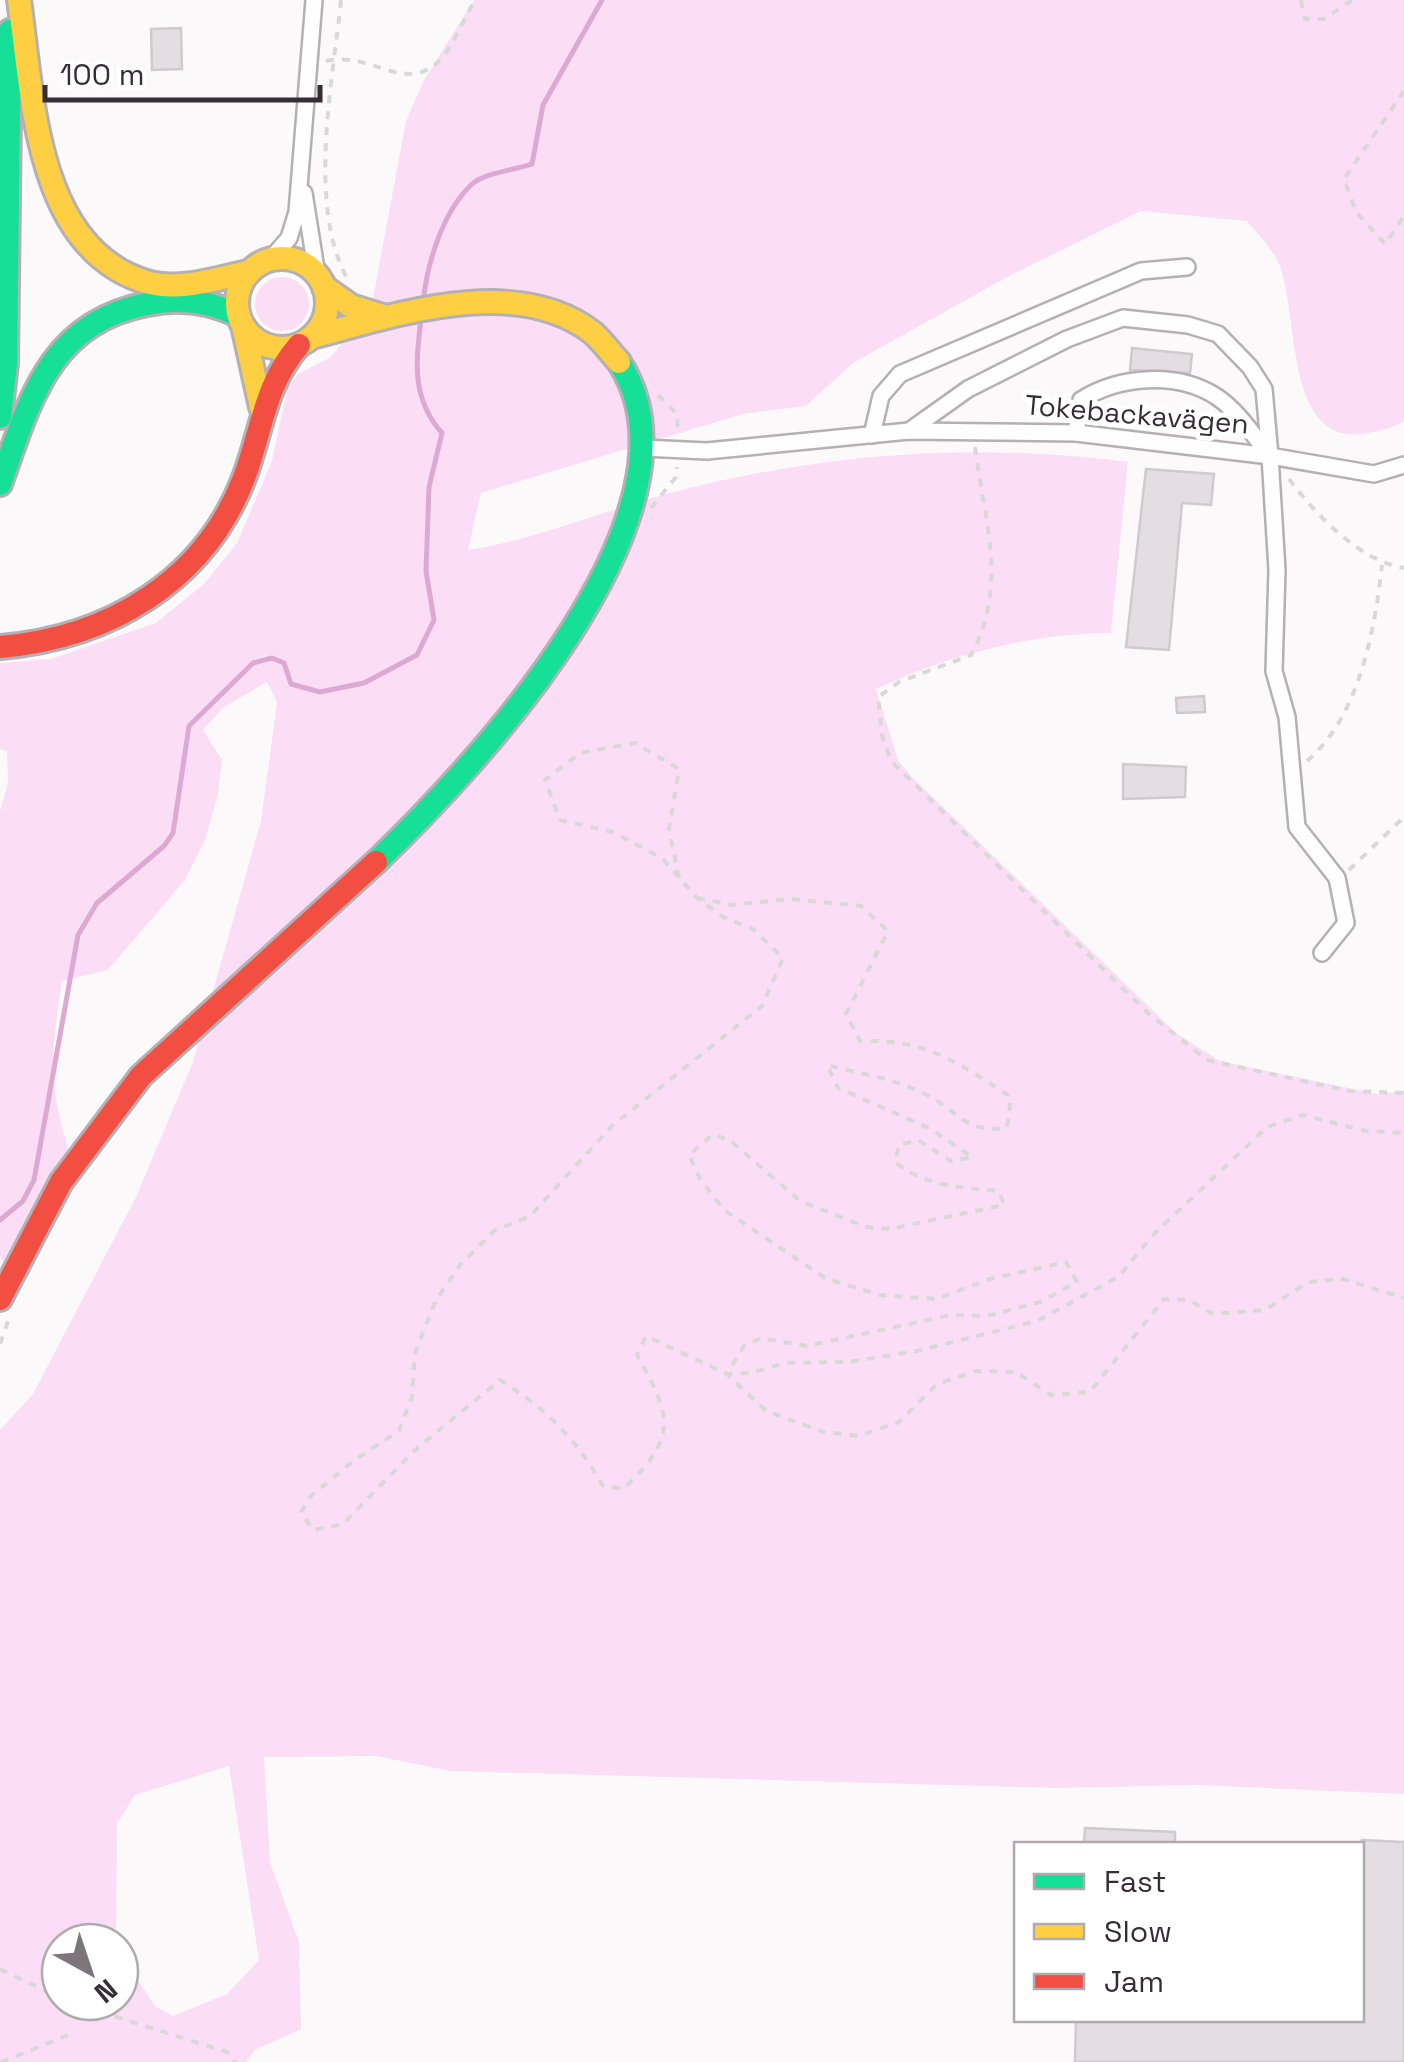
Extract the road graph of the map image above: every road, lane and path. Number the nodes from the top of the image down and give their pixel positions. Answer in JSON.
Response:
{"nodes":[{"id":1,"x":11,"y":0,"type":"edge"},
{"id":2,"x":19,"y":0,"type":"edge"},
{"id":3,"x":314,"y":0,"type":"edge"},
{"id":4,"x":341,"y":0,"type":"edge"},
{"id":5,"x":475,"y":0,"type":"edge"},
{"id":6,"x":1301,"y":0,"type":"edge"},
{"id":7,"x":1352,"y":0,"type":"edge"},
{"id":8,"x":335,"y":60,"type":"junction"},
{"id":9,"x":307,"y":65,"type":"junction"},
{"id":10,"x":1404,"y":91,"type":"edge"},
{"id":11,"x":301,"y":175,"type":"junction"},
{"id":12,"x":1404,"y":216,"type":"edge"},
{"id":13,"x":260,"y":266,"type":"junction"},
{"id":14,"x":1187,"y":267,"type":"dead end"},
{"id":15,"x":320,"y":281,"type":"junction"},
{"id":16,"x":357,"y":293,"type":"dead end"},
{"id":17,"x":383,"y":316,"type":"junction"},
{"id":18,"x":241,"y":322,"type":"junction"},
{"id":19,"x":306,"y":341,"type":"junction"},
{"id":20,"x":651,"y":383,"type":"dead end"},
{"id":21,"x":261,"y":406,"type":"junction"},
{"id":22,"x":0,"y":417,"type":"edge"},
{"id":23,"x":909,"y":432,"type":"junction"},
{"id":24,"x":974,"y":432,"type":"junction"},
{"id":25,"x":1076,"y":433,"type":"junction"},
{"id":26,"x":872,"y":435,"type":"junction"},
{"id":27,"x":643,"y":448,"type":"junction"},
{"id":28,"x":678,"y":448,"type":"junction"},
{"id":29,"x":1270,"y":456,"type":"junction"},
{"id":30,"x":1404,"y":465,"type":"edge"},
{"id":31,"x":0,"y":484,"type":"edge"},
{"id":32,"x":646,"y":514,"type":"dead end"},
{"id":33,"x":1382,"y":564,"type":"junction"},
{"id":34,"x":1404,"y":568,"type":"edge"},
{"id":35,"x":0,"y":647,"type":"edge"},
{"id":36,"x":1290,"y":776,"type":"junction"},
{"id":37,"x":1404,"y":817,"type":"edge"},
{"id":38,"x":680,"y":878,"type":"junction"},
{"id":39,"x":1337,"y":878,"type":"junction"},
{"id":40,"x":697,"y":898,"type":"junction"},
{"id":41,"x":1322,"y":953,"type":"dead end"},
{"id":42,"x":1404,"y":1094,"type":"edge"},
{"id":43,"x":1404,"y":1132,"type":"edge"},
{"id":44,"x":1404,"y":1298,"type":"edge"},
{"id":45,"x":8,"y":1301,"type":"edge"},
{"id":46,"x":0,"y":1344,"type":"edge"},
{"id":47,"x":727,"y":1374,"type":"junction"},
{"id":48,"x":0,"y":1968,"type":"edge"},
{"id":49,"x":40,"y":1988,"type":"edge"},
{"id":50,"x":132,"y":2022,"type":"edge"},
{"id":51,"x":71,"y":2034,"type":"dead end"},
{"id":52,"x":1,"y":2062,"type":"edge"},
{"id":53,"x":234,"y":2062,"type":"edge"}],
"edges":[{"from":1,"to":22,"type":"main road"},
{"from":2,"to":13,"type":"main road"},
{"from":3,"to":9,"type":"street"},
{"from":4,"to":8,"type":"path"},
{"from":5,"to":8,"type":"path"},
{"from":6,"to":7,"type":"path"},
{"from":8,"to":9,"type":"path"},
{"from":8,"to":16,"type":"path"},
{"from":9,"to":11,"type":"street"},
{"from":10,"to":12,"type":"path"},
{"from":11,"to":13,"type":"street"},
{"from":11,"to":15,"type":"street"},
{"from":13,"to":15,"type":"main road"},
{"from":13,"to":18,"type":"main road"},
{"from":14,"to":26,"type":"street"},
{"from":15,"to":17,"type":"main road"},
{"from":15,"to":19,"type":"main road"},
{"from":17,"to":19,"type":"main road"},
{"from":17,"to":27,"type":"main road"},
{"from":18,"to":19,"type":"main road"},
{"from":18,"to":21,"type":"main road"},
{"from":18,"to":31,"type":"main road"},
{"from":19,"to":21,"type":"main road"},
{"from":20,"to":28,"type":"path"},
{"from":21,"to":35,"type":"main road"},
{"from":23,"to":24,"type":"street","name":"Tokebackavägen"},
{"from":23,"to":26,"type":"street","name":"Tokebackavägen"},
{"from":23,"to":29,"type":"street"},
{"from":24,"to":25,"type":"street","name":"Tokebackavägen"},
{"from":24,"to":42,"type":"path"},
{"from":25,"to":29,"type":"street","name":"Tokebackavägen"},
{"from":25,"to":29,"type":"street"},
{"from":26,"to":28,"type":"street","name":"Tokebackavägen"},
{"from":27,"to":28,"type":"street","name":"Tokebackavägen"},
{"from":27,"to":45,"type":"main road"},
{"from":28,"to":32,"type":"path"},
{"from":29,"to":30,"type":"street","name":"Tokebackavägen"},
{"from":29,"to":33,"type":"path"},
{"from":29,"to":36,"type":"street"},
{"from":33,"to":34,"type":"path"},
{"from":33,"to":36,"type":"path"},
{"from":36,"to":39,"type":"street"},
{"from":37,"to":39,"type":"path"},
{"from":38,"to":38,"type":"path"},
{"from":38,"to":40,"type":"path"},
{"from":39,"to":41,"type":"street"},
{"from":40,"to":47,"type":"path"},
{"from":40,"to":47,"type":"path"},
{"from":43,"to":47,"type":"path"},
{"from":44,"to":47,"type":"path"},
{"from":45,"to":46,"type":"path"},
{"from":48,"to":49,"type":"path"},
{"from":50,"to":53,"type":"path"},
{"from":51,"to":52,"type":"path"}]}
